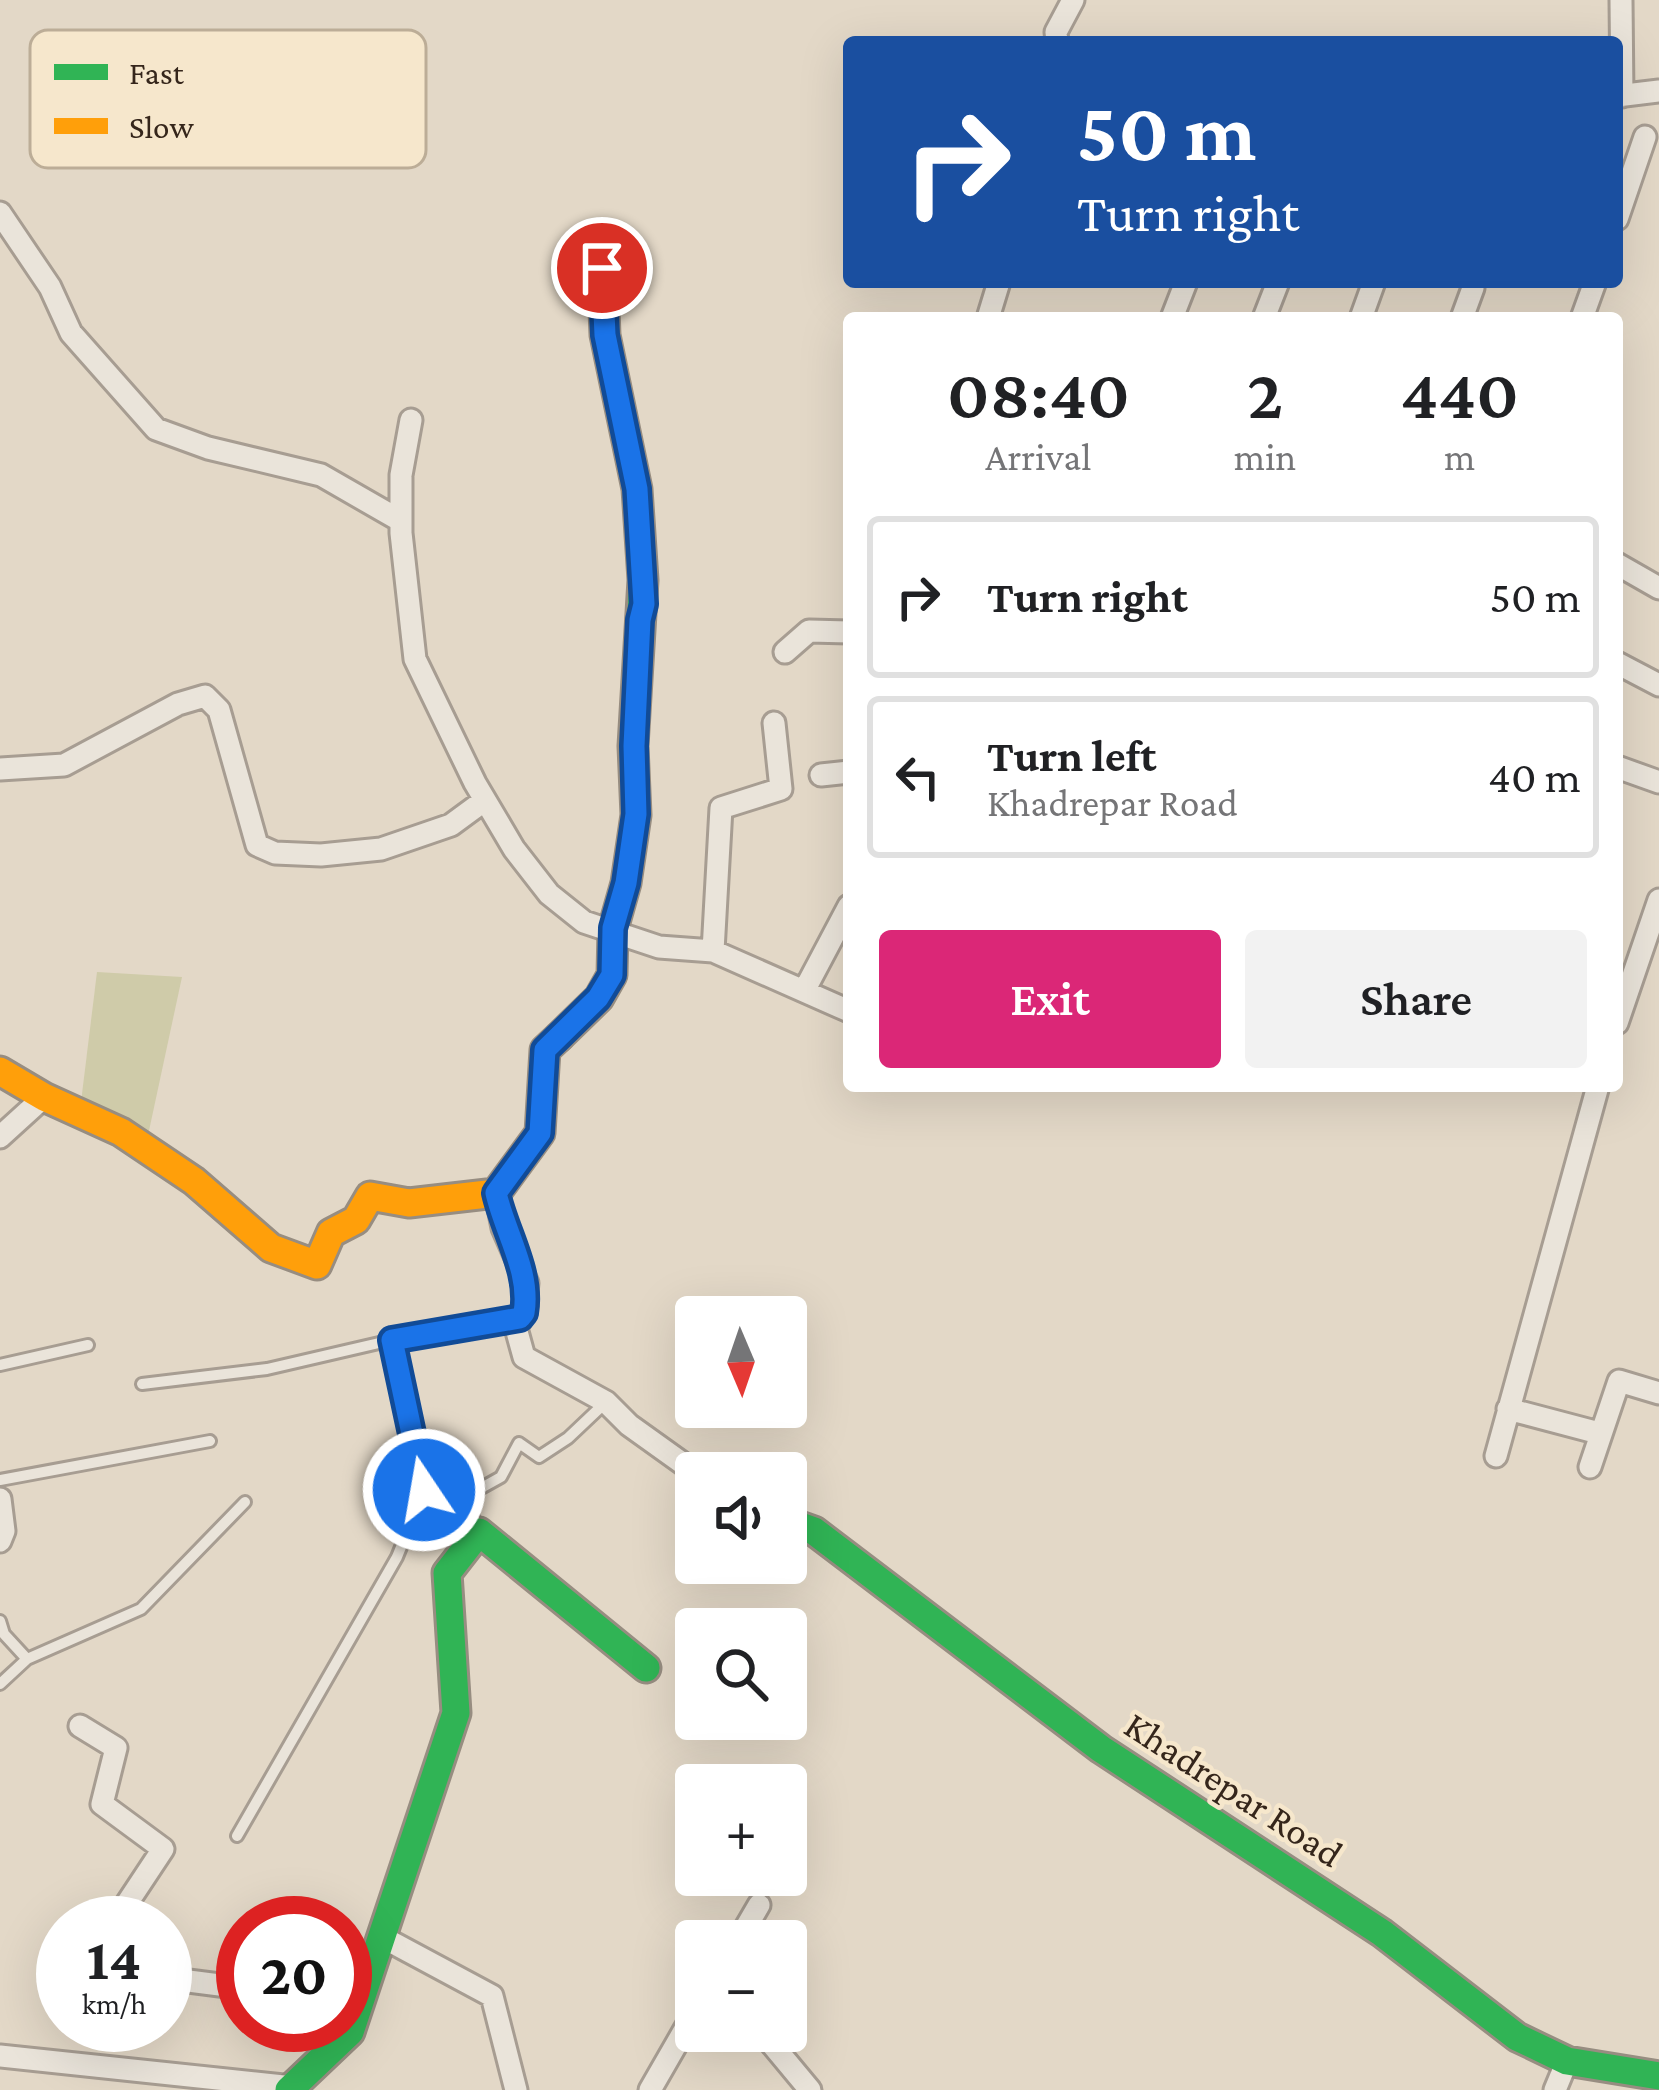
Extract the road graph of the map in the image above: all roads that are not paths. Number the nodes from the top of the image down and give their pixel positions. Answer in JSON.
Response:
{"nodes":[{"id":1,"x":1072,"y":0,"type":"edge"},
{"id":2,"x":1622,"y":0,"type":"edge"},
{"id":3,"x":1056,"y":36,"type":"edge"},
{"id":4,"x":1621,"y":36,"type":"edge"},
{"id":5,"x":1659,"y":91,"type":"edge"},
{"id":6,"x":1623,"y":96,"type":"edge"},
{"id":7,"x":1645,"y":137,"type":"dead end"},
{"id":8,"x":1623,"y":201,"type":"edge"},
{"id":9,"x":0,"y":213,"type":"edge"},
{"id":10,"x":601,"y":234,"type":"dead end"},
{"id":11,"x":1473,"y":288,"type":"dead end"},
{"id":12,"x":1464,"y":312,"type":"edge"},
{"id":13,"x":411,"y":420,"type":"dead end"},
{"id":14,"x":401,"y":521,"type":"junction"},
{"id":15,"x":1623,"y":567,"type":"edge"},
{"id":16,"x":1659,"y":588,"type":"edge"},
{"id":17,"x":843,"y":632,"type":"edge"},
{"id":18,"x":785,"y":652,"type":"dead end"},
{"id":19,"x":1623,"y":666,"type":"edge"},
{"id":20,"x":1659,"y":685,"type":"edge"},
{"id":21,"x":774,"y":723,"type":"dead end"},
{"id":22,"x":0,"y":769,"type":"edge"},
{"id":23,"x":1623,"y":769,"type":"edge"},
{"id":24,"x":843,"y":773,"type":"edge"},
{"id":25,"x":821,"y":776,"type":"dead end"},
{"id":26,"x":1659,"y":782,"type":"edge"},
{"id":27,"x":485,"y":800,"type":"junction"},
{"id":28,"x":1659,"y":900,"type":"edge"},
{"id":29,"x":843,"y":917,"type":"edge"},
{"id":30,"x":613,"y":928,"type":"junction"},
{"id":31,"x":713,"y":951,"type":"junction"},
{"id":32,"x":1624,"y":977,"type":"edge"},
{"id":33,"x":804,"y":991,"type":"junction"},
{"id":34,"x":843,"y":1008,"type":"edge"},
{"id":35,"x":0,"y":1071,"type":"edge"},
{"id":36,"x":1596,"y":1092,"type":"edge"},
{"id":37,"x":44,"y":1097,"type":"junction"},
{"id":38,"x":0,"y":1137,"type":"edge"},
{"id":39,"x":496,"y":1193,"type":"junction"},
{"id":40,"x":520,"y":1318,"type":"junction"},
{"id":41,"x":392,"y":1340,"type":"junction"},
{"id":42,"x":88,"y":1345,"type":"dead end"},
{"id":43,"x":0,"y":1364,"type":"edge"},
{"id":44,"x":142,"y":1384,"type":"dead end"},
{"id":45,"x":1659,"y":1393,"type":"edge"},
{"id":46,"x":606,"y":1402,"type":"junction"},
{"id":47,"x":1508,"y":1409,"type":"junction"},
{"id":48,"x":1599,"y":1433,"type":"junction"},
{"id":49,"x":211,"y":1441,"type":"dead end"},
{"id":50,"x":1496,"y":1456,"type":"dead end"},
{"id":51,"x":675,"y":1458,"type":"edge"},
{"id":52,"x":1590,"y":1467,"type":"dead end"},
{"id":53,"x":0,"y":1480,"type":"edge"},
{"id":54,"x":0,"y":1499,"type":"edge"},
{"id":55,"x":245,"y":1502,"type":"dead end"},
{"id":56,"x":807,"y":1528,"type":"edge"},
{"id":57,"x":479,"y":1532,"type":"junction"},
{"id":58,"x":0,"y":1541,"type":"edge"},
{"id":59,"x":0,"y":1621,"type":"edge"},
{"id":60,"x":27,"y":1659,"type":"junction"},
{"id":61,"x":646,"y":1668,"type":"dead end"},
{"id":62,"x":0,"y":1684,"type":"edge"},
{"id":63,"x":80,"y":1726,"type":"dead end"},
{"id":64,"x":237,"y":1836,"type":"dead end"},
{"id":65,"x":132,"y":1896,"type":"edge"},
{"id":66,"x":759,"y":1905,"type":"dead end"},
{"id":67,"x":750,"y":1920,"type":"edge"},
{"id":68,"x":382,"y":1937,"type":"junction"},
{"id":69,"x":372,"y":1959,"type":"edge"},
{"id":70,"x":675,"y":2047,"type":"edge"},
{"id":71,"x":329,"y":2052,"type":"edge"},
{"id":72,"x":778,"y":2052,"type":"edge"},
{"id":73,"x":0,"y":2056,"type":"edge"},
{"id":74,"x":1567,"y":2061,"type":"junction"},
{"id":75,"x":1659,"y":2077,"type":"edge"},
{"id":76,"x":291,"y":2088,"type":"edge"},
{"id":77,"x":516,"y":2090,"type":"edge"},
{"id":78,"x":650,"y":2090,"type":"edge"},
{"id":79,"x":810,"y":2090,"type":"edge"},
{"id":80,"x":1555,"y":2090,"type":"edge"}],
"edges":[{"from":1,"to":3,"type":"street"},
{"from":2,"to":4,"type":"street"},
{"from":5,"to":6,"type":"street"},
{"from":7,"to":8,"type":"street"},
{"from":9,"to":14,"type":"street"},
{"from":10,"to":30,"type":"street"},
{"from":11,"to":12,"type":"street"},
{"from":13,"to":14,"type":"street"},
{"from":14,"to":27,"type":"street"},
{"from":15,"to":16,"type":"street"},
{"from":17,"to":18,"type":"street"},
{"from":19,"to":20,"type":"street"},
{"from":21,"to":31,"type":"street"},
{"from":22,"to":27,"type":"street"},
{"from":23,"to":26,"type":"street"},
{"from":24,"to":25,"type":"street"},
{"from":27,"to":30,"type":"street"},
{"from":28,"to":32,"type":"street"},
{"from":29,"to":33,"type":"street"},
{"from":30,"to":31,"type":"street"},
{"from":30,"to":39,"type":"street"},
{"from":31,"to":33,"type":"street"},
{"from":33,"to":34,"type":"street"},
{"from":35,"to":37,"type":"street"},
{"from":36,"to":47,"type":"street"},
{"from":37,"to":38,"type":"street"},
{"from":37,"to":39,"type":"street"},
{"from":39,"to":40,"type":"street"},
{"from":40,"to":41,"type":"lane"},
{"from":40,"to":46,"type":"street"},
{"from":41,"to":44,"type":"lane"},
{"from":41,"to":64,"type":"lane"},
{"from":42,"to":43,"type":"lane"},
{"from":45,"to":48,"type":"street"},
{"from":46,"to":51,"type":"street"},
{"from":46,"to":57,"type":"lane"},
{"from":47,"to":48,"type":"street"},
{"from":47,"to":50,"type":"street"},
{"from":48,"to":52,"type":"street"},
{"from":49,"to":53,"type":"lane"},
{"from":54,"to":58,"type":"street"},
{"from":55,"to":60,"type":"lane"},
{"from":56,"to":74,"type":"street","name":"Khadrepar Road"},
{"from":57,"to":61,"type":"street"},
{"from":57,"to":68,"type":"street"},
{"from":59,"to":60,"type":"lane"},
{"from":60,"to":62,"type":"lane"},
{"from":63,"to":65,"type":"street"},
{"from":66,"to":67,"type":"street"},
{"from":68,"to":69,"type":"street"},
{"from":68,"to":77,"type":"street"},
{"from":70,"to":78,"type":"street"},
{"from":71,"to":76,"type":"street"},
{"from":72,"to":79,"type":"street"},
{"from":73,"to":76,"type":"street"},
{"from":74,"to":75,"type":"street","name":"Khadrepar Road"},
{"from":74,"to":80,"type":"street"}]}
